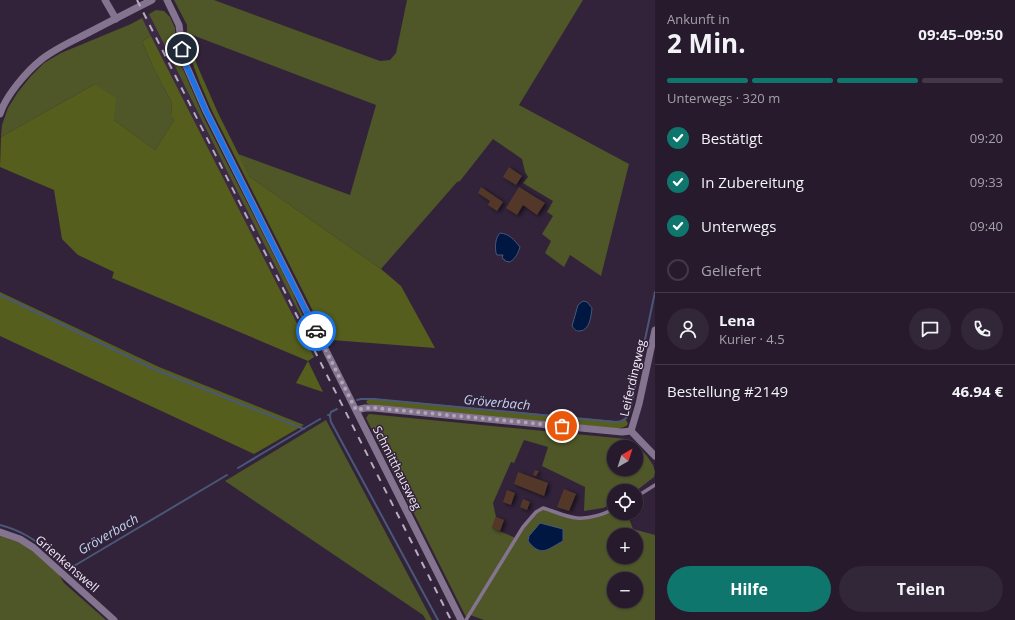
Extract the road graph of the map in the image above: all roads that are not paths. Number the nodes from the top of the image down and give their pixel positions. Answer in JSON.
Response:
{"nodes":[{"id":1,"x":105,"y":0,"type":"edge"},
{"id":2,"x":152,"y":0,"type":"edge"},
{"id":3,"x":167,"y":0,"type":"edge"},
{"id":4,"x":116,"y":18,"type":"junction"},
{"id":5,"x":0,"y":114,"type":"edge"},
{"id":6,"x":655,"y":330,"type":"edge"},
{"id":7,"x":356,"y":410,"type":"junction"},
{"id":8,"x":632,"y":431,"type":"junction"},
{"id":9,"x":655,"y":456,"type":"edge"},
{"id":10,"x":655,"y":485,"type":"edge"},
{"id":11,"x":643,"y":493,"type":"edge"},
{"id":12,"x":607,"y":512,"type":"edge"},
{"id":13,"x":0,"y":532,"type":"edge"},
{"id":14,"x":114,"y":620,"type":"edge"},
{"id":15,"x":461,"y":620,"type":"edge"},
{"id":16,"x":466,"y":620,"type":"edge"}],
"edges":[{"from":1,"to":4,"type":"street"},
{"from":2,"to":4,"type":"street"},
{"from":3,"to":7,"type":"street","name":"Schmitthausweg"},
{"from":4,"to":5,"type":"street"},
{"from":6,"to":8,"type":"street","name":"Leiferdingweg"},
{"from":7,"to":8,"type":"street","name":"Leiferdingweg"},
{"from":7,"to":15,"type":"street","name":"Schmitthausweg"},
{"from":8,"to":9,"type":"street","name":"Leiferdingweg"},
{"from":10,"to":11,"type":"lane"},
{"from":12,"to":16,"type":"lane"},
{"from":13,"to":14,"type":"street","name":"Grienkenswell"}]}
